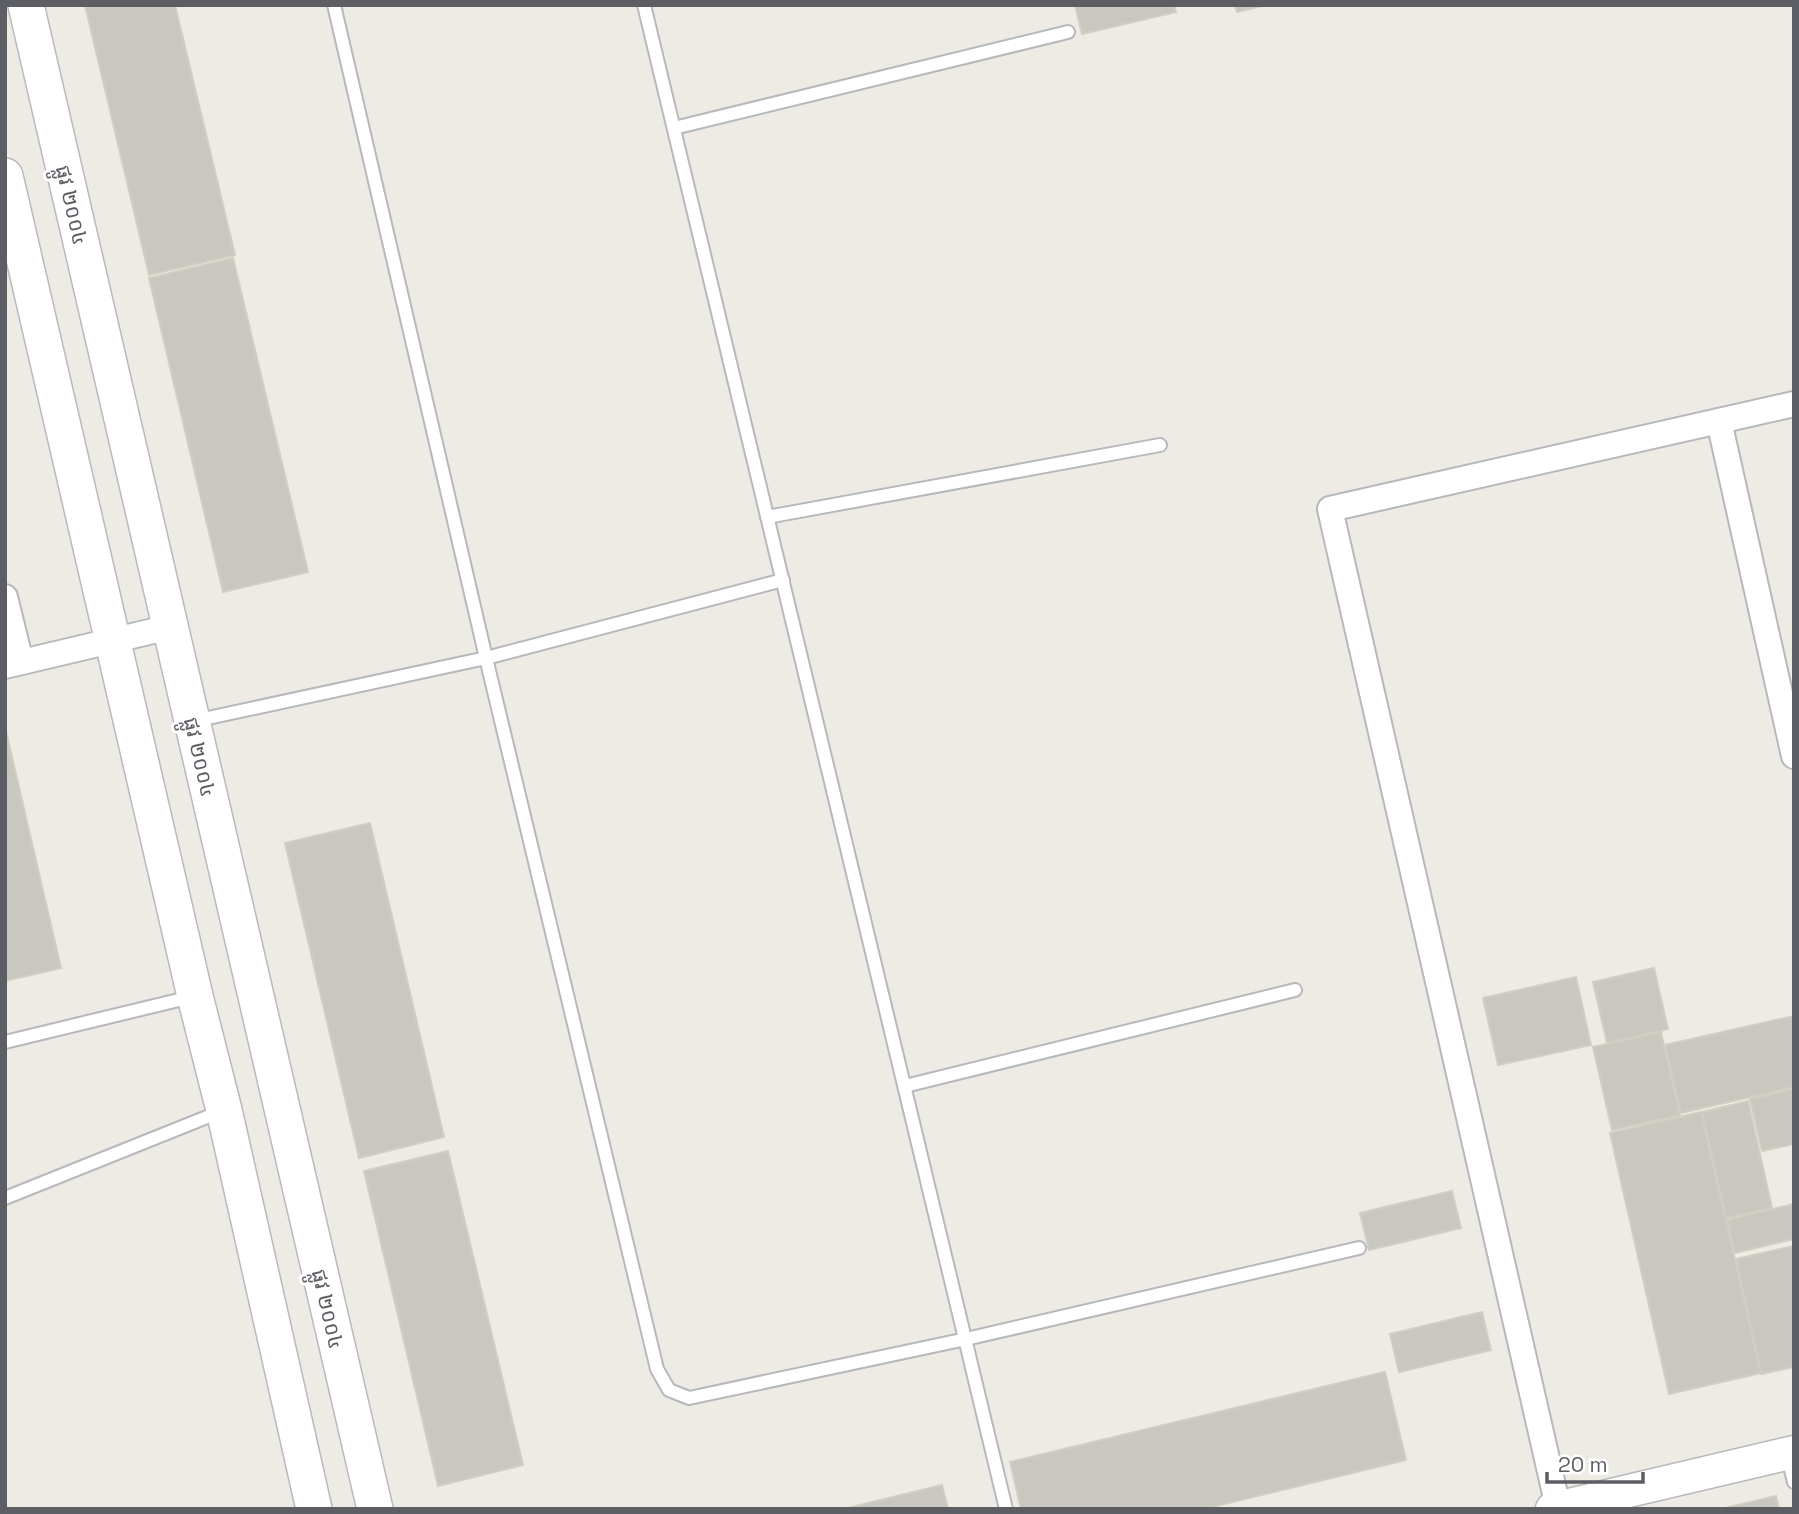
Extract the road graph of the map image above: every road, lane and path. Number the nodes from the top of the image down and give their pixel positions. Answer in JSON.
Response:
{"nodes":[{"id":1,"x":26,"y":5,"type":"edge"},
{"id":2,"x":334,"y":5,"type":"edge"},
{"id":3,"x":644,"y":5,"type":"edge"},
{"id":4,"x":1068,"y":32,"type":"dead end"},
{"id":5,"x":674,"y":128,"type":"junction"},
{"id":6,"x":5,"y":176,"type":"edge"},
{"id":7,"x":1794,"y":404,"type":"edge"},
{"id":8,"x":1719,"y":421,"type":"junction"},
{"id":9,"x":1160,"y":445,"type":"dead end"},
{"id":10,"x":767,"y":517,"type":"junction"},
{"id":11,"x":783,"y":580,"type":"junction"},
{"id":12,"x":5,"y":597,"type":"edge"},
{"id":13,"x":170,"y":627,"type":"junction"},
{"id":14,"x":113,"y":641,"type":"junction"},
{"id":15,"x":486,"y":658,"type":"junction"},
{"id":16,"x":13,"y":664,"type":"edge"},
{"id":17,"x":192,"y":721,"type":"junction"},
{"id":18,"x":1794,"y":756,"type":"edge"},
{"id":19,"x":1295,"y":990,"type":"dead end"},
{"id":20,"x":195,"y":996,"type":"junction"},
{"id":21,"x":5,"y":1042,"type":"edge"},
{"id":22,"x":905,"y":1086,"type":"junction"},
{"id":23,"x":223,"y":1110,"type":"junction"},
{"id":24,"x":5,"y":1198,"type":"edge"},
{"id":25,"x":1359,"y":1248,"type":"dead end"},
{"id":26,"x":966,"y":1339,"type":"junction"},
{"id":27,"x":1792,"y":1463,"type":"edge"},
{"id":28,"x":1555,"y":1508,"type":"edge"},
{"id":29,"x":314,"y":1509,"type":"edge"},
{"id":30,"x":375,"y":1509,"type":"edge"},
{"id":31,"x":1006,"y":1509,"type":"edge"}],
"edges":[{"from":1,"to":13,"type":"main road","name":"ផ្លូវ ២០០៤"},
{"from":2,"to":15,"type":"lane"},
{"from":3,"to":5,"type":"lane"},
{"from":4,"to":5,"type":"lane"},
{"from":5,"to":10,"type":"lane"},
{"from":6,"to":14,"type":"main road"},
{"from":7,"to":8,"type":"street"},
{"from":8,"to":18,"type":"street"},
{"from":8,"to":28,"type":"street"},
{"from":9,"to":10,"type":"lane"},
{"from":10,"to":11,"type":"lane"},
{"from":11,"to":15,"type":"lane"},
{"from":11,"to":22,"type":"lane"},
{"from":12,"to":16,"type":"street"},
{"from":13,"to":14,"type":"street"},
{"from":13,"to":17,"type":"main road","name":"ផ្លូវ ២០០៤"},
{"from":14,"to":16,"type":"street"},
{"from":14,"to":20,"type":"main road"},
{"from":15,"to":17,"type":"lane"},
{"from":15,"to":26,"type":"lane"},
{"from":17,"to":30,"type":"main road","name":"ផ្លូវ ២០០៤"},
{"from":19,"to":22,"type":"lane"},
{"from":20,"to":21,"type":"lane"},
{"from":20,"to":23,"type":"main road"},
{"from":22,"to":26,"type":"lane"},
{"from":23,"to":24,"type":"lane"},
{"from":23,"to":29,"type":"main road"},
{"from":25,"to":26,"type":"lane"},
{"from":26,"to":31,"type":"lane"},
{"from":27,"to":28,"type":"street"}]}
